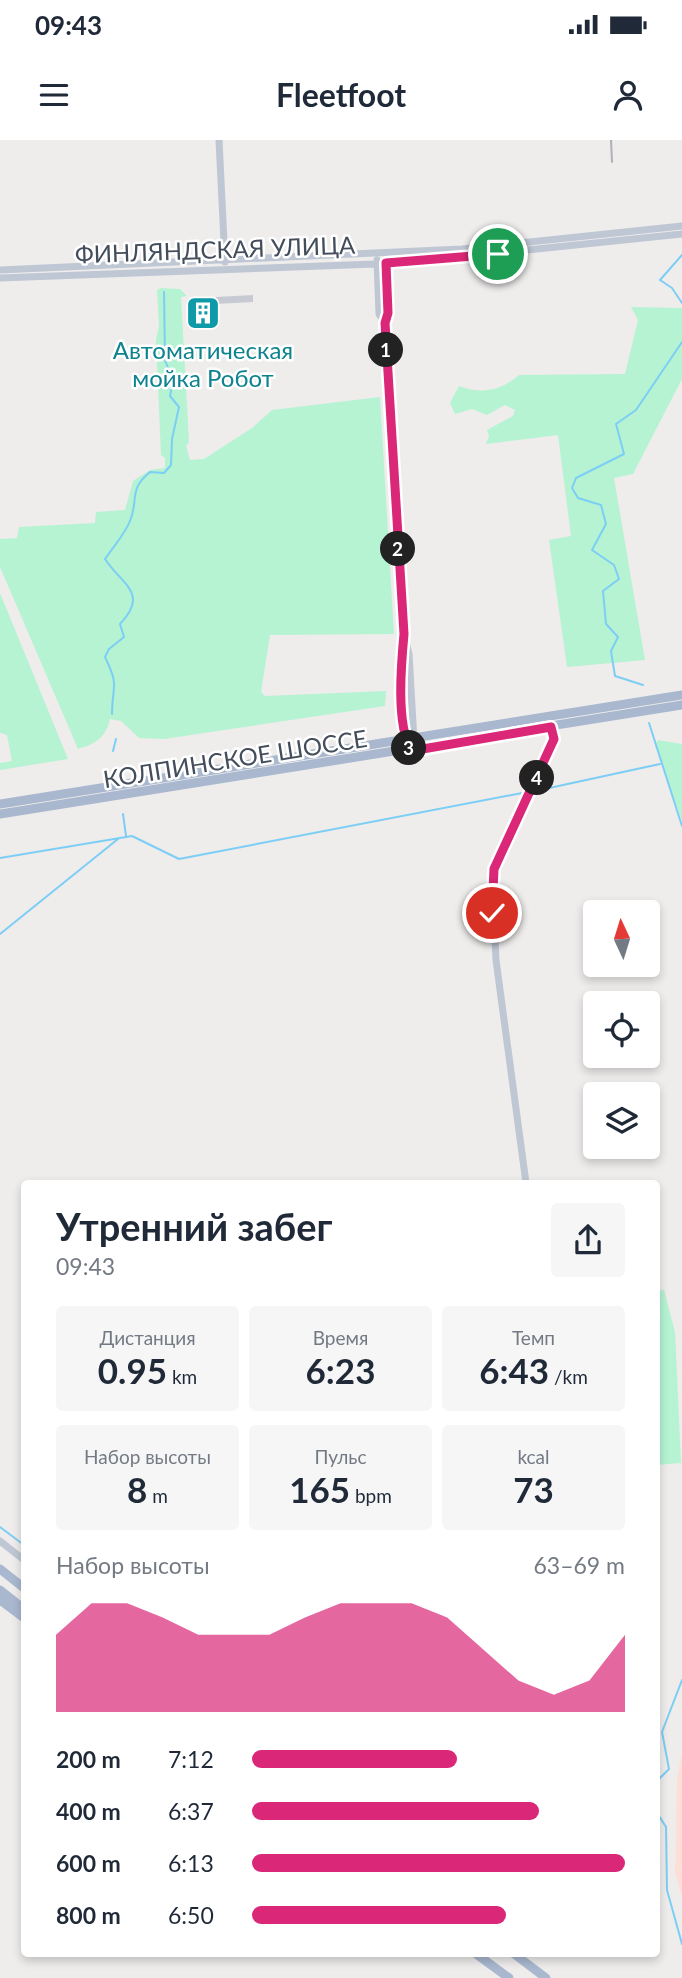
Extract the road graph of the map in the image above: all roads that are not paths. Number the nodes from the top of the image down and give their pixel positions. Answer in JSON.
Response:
{"nodes":[{"id":1,"x":219,"y":140,"type":"edge"},
{"id":2,"x":678,"y":230,"type":"edge"},
{"id":3,"x":380,"y":254,"type":"junction"},
{"id":4,"x":225,"y":263,"type":"junction"},
{"id":5,"x":376,"y":263,"type":"junction"},
{"id":6,"x":386,"y":263,"type":"junction"},
{"id":7,"x":142,"y":267,"type":"junction"},
{"id":8,"x":0,"y":270,"type":"edge"},
{"id":9,"x":0,"y":278,"type":"edge"},
{"id":10,"x":385,"y":323,"type":"junction"},
{"id":11,"x":404,"y":634,"type":"junction"},
{"id":12,"x":682,"y":695,"type":"edge"},
{"id":13,"x":682,"y":705,"type":"edge"},
{"id":14,"x":551,"y":727,"type":"junction"},
{"id":15,"x":415,"y":738,"type":"junction"},
{"id":16,"x":405,"y":739,"type":"junction"},
{"id":17,"x":411,"y":751,"type":"junction"},
{"id":18,"x":0,"y":804,"type":"edge"},
{"id":19,"x":0,"y":814,"type":"edge"},
{"id":20,"x":526,"y":1180,"type":"edge"},
{"id":21,"x":0,"y":1541,"type":"edge"},
{"id":22,"x":21,"y":1558,"type":"edge"},
{"id":23,"x":0,"y":1569,"type":"edge"},
{"id":24,"x":21,"y":1586,"type":"edge"},
{"id":25,"x":0,"y":1590,"type":"edge"},
{"id":26,"x":0,"y":1600,"type":"edge"},
{"id":27,"x":21,"y":1607,"type":"edge"},
{"id":28,"x":21,"y":1616,"type":"edge"},
{"id":29,"x":481,"y":1957,"type":"edge"},
{"id":30,"x":518,"y":1957,"type":"edge"},
{"id":31,"x":509,"y":1978,"type":"edge"},
{"id":32,"x":546,"y":1978,"type":"edge"}],
"edges":[{"from":1,"to":4,"type":"street"},
{"from":2,"to":3,"type":"street","name":"ФИНЛЯНДСКАЯ УЛИЦА"},
{"from":2,"to":6,"type":"street","name":"ФИНЛЯНДСКАЯ УЛИЦА"},
{"from":3,"to":4,"type":"street","name":"ФИНЛЯНДСКАЯ УЛИЦА"},
{"from":3,"to":5,"type":"street"},
{"from":3,"to":6,"type":"street"},
{"from":4,"to":5,"type":"street","name":"ФИНЛЯНДСКАЯ УЛИЦА"},
{"from":4,"to":7,"type":"street","name":"ФИНЛЯНДСКАЯ УЛИЦА"},
{"from":5,"to":6,"type":"street","name":"ФИНЛЯНДСКАЯ УЛИЦА"},
{"from":5,"to":10,"type":"street"},
{"from":6,"to":10,"type":"street"},
{"from":7,"to":8,"type":"street","name":"ФИНЛЯНДСКАЯ УЛИЦА"},
{"from":7,"to":9,"type":"street","name":"ФИНЛЯНДСКАЯ УЛИЦА"},
{"from":10,"to":11,"type":"street"},
{"from":11,"to":15,"type":"street"},
{"from":11,"to":16,"type":"street"},
{"from":12,"to":15,"type":"main road","name":"КОЛПИНСКОЕ ШОССЕ"},
{"from":13,"to":14,"type":"main road","name":"КОЛПИНСКОЕ ШОССЕ"},
{"from":14,"to":17,"type":"main road","name":"КОЛПИНСКОЕ ШОССЕ"},
{"from":14,"to":20,"type":"street"},
{"from":15,"to":16,"type":"main road","name":"КОЛПИНСКОЕ ШОССЕ"},
{"from":15,"to":17,"type":"street"},
{"from":16,"to":17,"type":"street"},
{"from":16,"to":18,"type":"main road","name":"КОЛПИНСКОЕ ШОССЕ"},
{"from":17,"to":19,"type":"main road","name":"КОЛПИНСКОЕ ШОССЕ"},
{"from":21,"to":22,"type":"street"},
{"from":23,"to":24,"type":"main road"},
{"from":25,"to":27,"type":"main road"},
{"from":26,"to":28,"type":"main road"},
{"from":29,"to":31,"type":"main road"},
{"from":30,"to":32,"type":"main road"}]}
